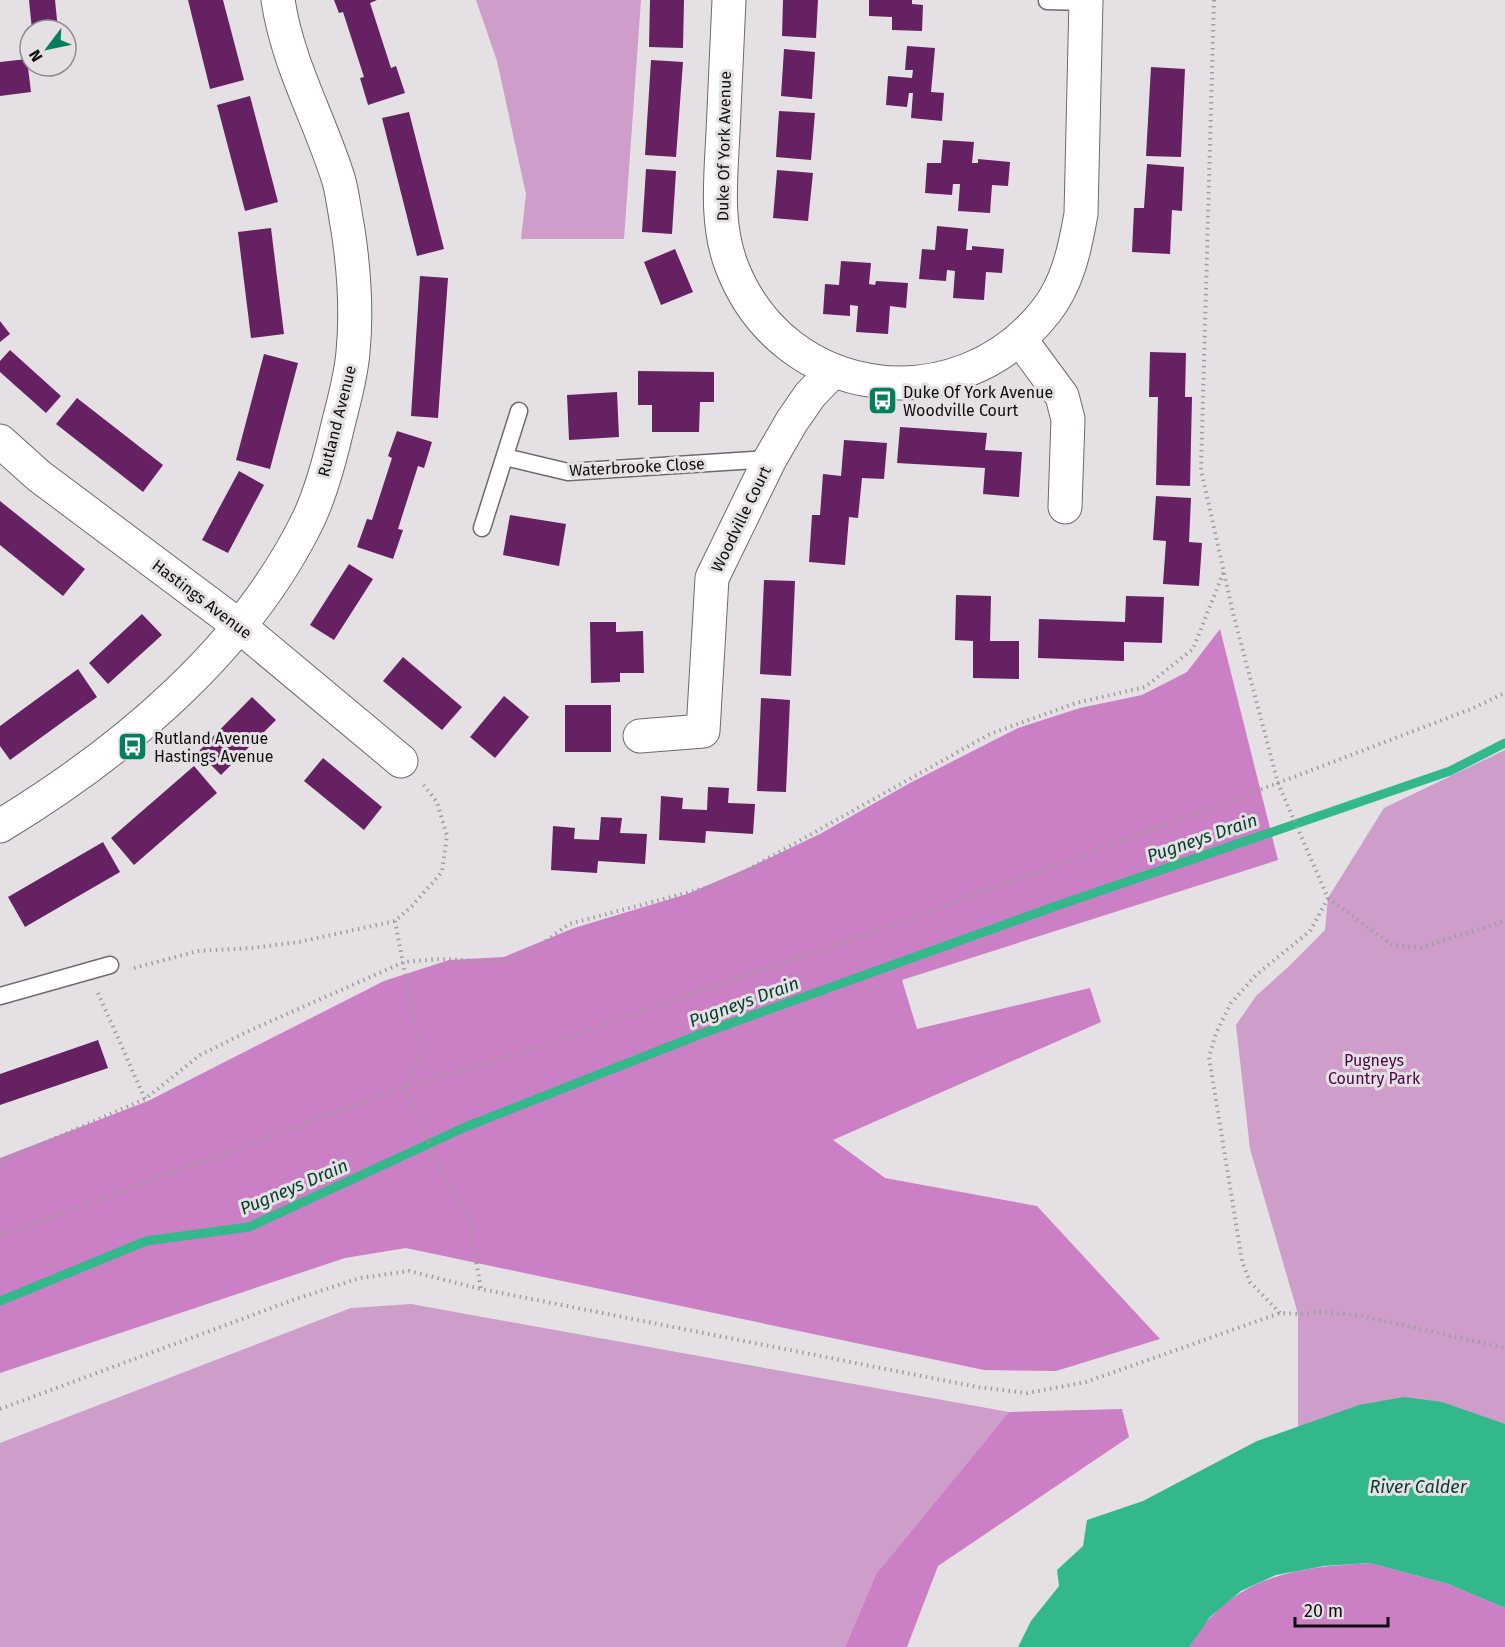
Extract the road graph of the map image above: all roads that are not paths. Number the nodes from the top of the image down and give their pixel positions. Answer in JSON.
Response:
{"nodes":[{"id":1,"x":278,"y":0,"type":"edge"},
{"id":2,"x":729,"y":0,"type":"edge"},
{"id":3,"x":1086,"y":1,"type":"edge"},
{"id":4,"x":1047,"y":2,"type":"edge"},
{"id":5,"x":1020,"y":339,"type":"junction"},
{"id":6,"x":832,"y":371,"type":"junction"},
{"id":7,"x":519,"y":411,"type":"dead end"},
{"id":8,"x":4,"y":452,"type":"edge"},
{"id":9,"x":505,"y":457,"type":"junction"},
{"id":10,"x":771,"y":459,"type":"junction"},
{"id":11,"x":1065,"y":507,"type":"dead end"},
{"id":12,"x":482,"y":528,"type":"dead end"},
{"id":13,"x":238,"y":625,"type":"junction"},
{"id":14,"x":640,"y":736,"type":"dead end"},
{"id":15,"x":401,"y":761,"type":"road end"},
{"id":16,"x":0,"y":826,"type":"edge"},
{"id":17,"x":110,"y":965,"type":"road end"},
{"id":18,"x":0,"y":996,"type":"edge"}],
"edges":[{"from":1,"to":13,"type":"street","name":"Rutland Avenue"},
{"from":2,"to":6,"type":"street","name":"Duke Of York Avenue"},
{"from":3,"to":4,"type":"lane"},
{"from":3,"to":5,"type":"street","name":"Duke Of York Avenue"},
{"from":5,"to":6,"type":"street","name":"Duke Of York Avenue"},
{"from":5,"to":11,"type":"street"},
{"from":6,"to":10,"type":"street","name":"Woodville Court"},
{"from":7,"to":9,"type":"lane"},
{"from":8,"to":13,"type":"street","name":"Hastings Avenue"},
{"from":9,"to":10,"type":"lane","name":"Waterbrooke Close"},
{"from":9,"to":12,"type":"lane"},
{"from":10,"to":14,"type":"street","name":"Woodville Court"},
{"from":13,"to":15,"type":"street","name":"Hastings Avenue"},
{"from":13,"to":16,"type":"street","name":"Rutland Avenue"},
{"from":17,"to":18,"type":"lane"}]}
